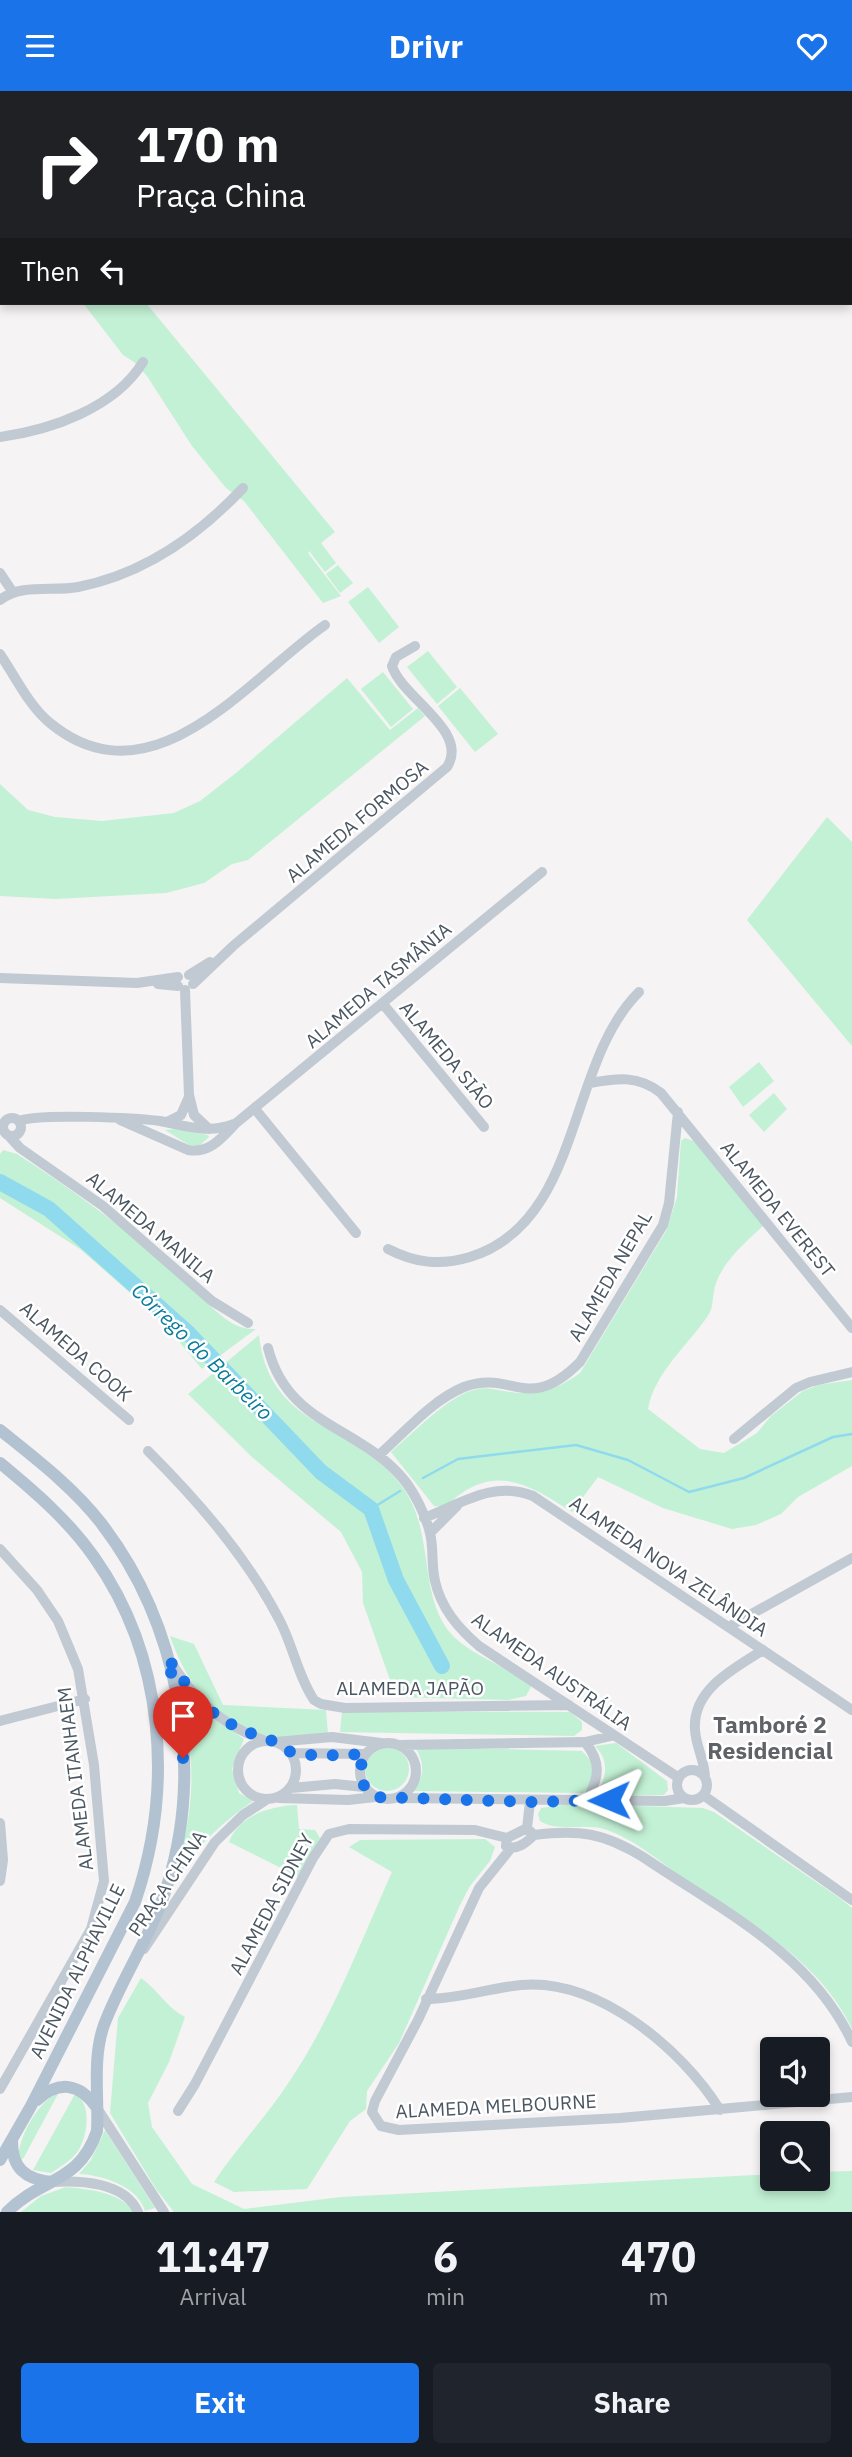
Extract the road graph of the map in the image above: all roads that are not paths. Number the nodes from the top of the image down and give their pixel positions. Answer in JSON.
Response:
{"nodes":[{"id":1,"x":142,"y":362,"type":"dead end"},
{"id":2,"x":0,"y":437,"type":"edge"},
{"id":3,"x":243,"y":488,"type":"dead end"},
{"id":4,"x":0,"y":573,"type":"edge"},
{"id":5,"x":12,"y":591,"type":"junction"},
{"id":6,"x":0,"y":600,"type":"edge"},
{"id":7,"x":326,"y":625,"type":"dead end"},
{"id":8,"x":415,"y":646,"type":"dead end"},
{"id":9,"x":0,"y":654,"type":"edge"},
{"id":10,"x":0,"y":666,"type":"edge"},
{"id":11,"x":13,"y":673,"type":"junction"},
{"id":12,"x":542,"y":872,"type":"dead end"},
{"id":13,"x":0,"y":978,"type":"edge"},
{"id":14,"x":184,"y":983,"type":"junction"},
{"id":15,"x":639,"y":992,"type":"dead end"},
{"id":16,"x":383,"y":1004,"type":"junction"},
{"id":17,"x":590,"y":1083,"type":"junction"},
{"id":18,"x":189,"y":1095,"type":"junction"},
{"id":19,"x":255,"y":1109,"type":"junction"},
{"id":20,"x":678,"y":1112,"type":"junction"},
{"id":21,"x":120,"y":1121,"type":"junction"},
{"id":22,"x":166,"y":1123,"type":"junction"},
{"id":23,"x":235,"y":1124,"type":"junction"},
{"id":24,"x":484,"y":1127,"type":"dead end"},
{"id":25,"x":9,"y":1130,"type":"edge"},
{"id":26,"x":691,"y":1130,"type":"junction"},
{"id":27,"x":211,"y":1131,"type":"junction"},
{"id":28,"x":163,"y":1138,"type":"junction"},
{"id":29,"x":674,"y":1140,"type":"junction"},
{"id":30,"x":206,"y":1149,"type":"junction"},
{"id":31,"x":356,"y":1233,"type":"dead end"},
{"id":32,"x":388,"y":1249,"type":"dead end"},
{"id":33,"x":0,"y":1310,"type":"edge"},
{"id":34,"x":248,"y":1323,"type":"dead end"},
{"id":35,"x":852,"y":1328,"type":"edge"},
{"id":36,"x":268,"y":1348,"type":"dead end"},
{"id":37,"x":852,"y":1373,"type":"edge"},
{"id":38,"x":129,"y":1420,"type":"dead end"},
{"id":39,"x":0,"y":1430,"type":"edge"},
{"id":40,"x":734,"y":1439,"type":"dead end"},
{"id":41,"x":148,"y":1451,"type":"dead end"},
{"id":42,"x":379,"y":1455,"type":"junction"},
{"id":43,"x":0,"y":1463,"type":"edge"},
{"id":44,"x":458,"y":1505,"type":"junction"},
{"id":45,"x":424,"y":1518,"type":"junction"},
{"id":46,"x":430,"y":1533,"type":"junction"},
{"id":47,"x":0,"y":1549,"type":"edge"},
{"id":48,"x":852,"y":1558,"type":"edge"},
{"id":49,"x":730,"y":1626,"type":"junction"},
{"id":50,"x":763,"y":1650,"type":"junction"},
{"id":51,"x":168,"y":1658,"type":"junction"},
{"id":52,"x":554,"y":1695,"type":"junction"},
{"id":53,"x":85,"y":1699,"type":"junction"},
{"id":54,"x":516,"y":1705,"type":"junction"},
{"id":55,"x":570,"y":1705,"type":"junction"},
{"id":56,"x":852,"y":1710,"type":"edge"},
{"id":57,"x":0,"y":1721,"type":"edge"},
{"id":58,"x":611,"y":1735,"type":"junction"},
{"id":59,"x":271,"y":1742,"type":"junction"},
{"id":60,"x":585,"y":1742,"type":"junction"},
{"id":61,"x":382,"y":1743,"type":"junction"},
{"id":62,"x":400,"y":1745,"type":"junction"},
{"id":63,"x":698,"y":1751,"type":"junction"},
{"id":64,"x":290,"y":1753,"type":"junction"},
{"id":65,"x":365,"y":1754,"type":"junction"},
{"id":66,"x":689,"y":1770,"type":"junction"},
{"id":67,"x":679,"y":1778,"type":"junction"},
{"id":68,"x":705,"y":1778,"type":"junction"},
{"id":69,"x":364,"y":1787,"type":"junction"},
{"id":70,"x":291,"y":1788,"type":"junction"},
{"id":71,"x":703,"y":1795,"type":"junction"},
{"id":72,"x":375,"y":1797,"type":"junction"},
{"id":73,"x":278,"y":1798,"type":"junction"},
{"id":74,"x":399,"y":1798,"type":"junction"},
{"id":75,"x":684,"y":1798,"type":"junction"},
{"id":76,"x":266,"y":1800,"type":"junction"},
{"id":77,"x":587,"y":1800,"type":"junction"},
{"id":78,"x":530,"y":1802,"type":"junction"},
{"id":79,"x":0,"y":1823,"type":"edge"},
{"id":80,"x":530,"y":1831,"type":"junction"},
{"id":81,"x":509,"y":1843,"type":"junction"},
{"id":82,"x":0,"y":1881,"type":"edge"},
{"id":83,"x":852,"y":1900,"type":"edge"},
{"id":84,"x":134,"y":1964,"type":"junction"},
{"id":85,"x":426,"y":1999,"type":"junction"},
{"id":86,"x":852,"y":2042,"type":"edge"},
{"id":87,"x":2,"y":2084,"type":"edge"},
{"id":88,"x":849,"y":2098,"type":"edge"},
{"id":89,"x":32,"y":2106,"type":"junction"},
{"id":90,"x":97,"y":2108,"type":"junction"},
{"id":91,"x":720,"y":2110,"type":"junction"},
{"id":92,"x":178,"y":2111,"type":"dead end"},
{"id":93,"x":12,"y":2138,"type":"junction"},
{"id":94,"x":0,"y":2160,"type":"edge"},
{"id":95,"x":52,"y":2182,"type":"junction"},
{"id":96,"x":7,"y":2212,"type":"edge"},
{"id":97,"x":138,"y":2212,"type":"edge"},
{"id":98,"x":164,"y":2212,"type":"edge"}],
"edges":[{"from":1,"to":2,"type":"street"},
{"from":3,"to":5,"type":"street"},
{"from":4,"to":5,"type":"street"},
{"from":5,"to":6,"type":"street"},
{"from":7,"to":11,"type":"street"},
{"from":8,"to":14,"type":"street","name":"ALAMEDA FORMOSA"},
{"from":9,"to":11,"type":"street"},
{"from":10,"to":11,"type":"street"},
{"from":12,"to":16,"type":"street","name":"ALAMEDA TASMÂNIA"},
{"from":13,"to":14,"type":"street"},
{"from":14,"to":18,"type":"street"},
{"from":15,"to":17,"type":"street"},
{"from":16,"to":19,"type":"street","name":"ALAMEDA TASMÂNIA"},
{"from":16,"to":24,"type":"street","name":"ALAMEDA SIÃO"},
{"from":17,"to":20,"type":"street","name":"ALAMEDA EVEREST"},
{"from":17,"to":32,"type":"street"},
{"from":18,"to":22,"type":"street"},
{"from":18,"to":27,"type":"street"},
{"from":19,"to":23,"type":"street","name":"ALAMEDA TASMÂNIA"},
{"from":19,"to":31,"type":"street"},
{"from":20,"to":26,"type":"street","name":"ALAMEDA EVEREST"},
{"from":20,"to":29,"type":"street","name":"ALAMEDA NEPAL"},
{"from":21,"to":22,"type":"street","name":"ALAMEDA TASMÂNIA"},
{"from":21,"to":25,"type":"street","name":"ALAMEDA TASMÂNIA"},
{"from":21,"to":28,"type":"street","name":"ALAMEDA TASMÂNIA"},
{"from":22,"to":27,"type":"street","name":"ALAMEDA TASMÂNIA"},
{"from":22,"to":28,"type":"street"},
{"from":23,"to":27,"type":"street","name":"ALAMEDA TASMÂNIA"},
{"from":23,"to":30,"type":"street","name":"ALAMEDA TASMÂNIA"},
{"from":25,"to":34,"type":"street","name":"ALAMEDA MANILA"},
{"from":26,"to":29,"type":"street"},
{"from":26,"to":35,"type":"street","name":"ALAMEDA EVEREST"},
{"from":27,"to":30,"type":"street"},
{"from":28,"to":30,"type":"street","name":"ALAMEDA TASMÂNIA"},
{"from":29,"to":42,"type":"street","name":"ALAMEDA NEPAL"},
{"from":33,"to":38,"type":"street","name":"ALAMEDA COOK"},
{"from":36,"to":42,"type":"street","name":"ALAMEDA AUSTRÁLIA"},
{"from":37,"to":40,"type":"street"},
{"from":39,"to":51,"type":"main road"},
{"from":41,"to":54,"type":"street","name":"ALAMEDA JAPÃO"},
{"from":42,"to":45,"type":"street","name":"ALAMEDA AUSTRÁLIA"},
{"from":43,"to":89,"type":"main road","name":"AVENIDA ALPHAVILLE"},
{"from":44,"to":45,"type":"street","name":"ALAMEDA NOVA ZELÂNDIA"},
{"from":44,"to":46,"type":"street","name":"ALAMEDA NOVA ZELÂNDIA"},
{"from":44,"to":49,"type":"street","name":"ALAMEDA NOVA ZELÂNDIA"},
{"from":45,"to":46,"type":"street","name":"ALAMEDA AUSTRÁLIA"},
{"from":46,"to":52,"type":"street","name":"ALAMEDA AUSTRÁLIA"},
{"from":47,"to":53,"type":"street","name":"ALAMEDA ITANHAEM"},
{"from":48,"to":49,"type":"street"},
{"from":49,"to":50,"type":"street","name":"ALAMEDA NOVA ZELÂNDIA"},
{"from":50,"to":56,"type":"street","name":"ALAMEDA NOVA ZELÂNDIA"},
{"from":50,"to":63,"type":"street"},
{"from":51,"to":59,"type":"street"},
{"from":51,"to":84,"type":"main road"},
{"from":52,"to":54,"type":"street","name":"ALAMEDA JAPÃO"},
{"from":52,"to":55,"type":"street","name":"ALAMEDA AUSTRÁLIA"},
{"from":53,"to":57,"type":"street"},
{"from":53,"to":87,"type":"street","name":"ALAMEDA ITANHAEM"},
{"from":54,"to":55,"type":"street","name":"ALAMEDA JAPÃO"},
{"from":55,"to":58,"type":"street","name":"ALAMEDA AUSTRÁLIA"},
{"from":58,"to":60,"type":"street"},
{"from":58,"to":67,"type":"street","name":"ALAMEDA AUSTRÁLIA"},
{"from":59,"to":61,"type":"street"},
{"from":59,"to":64,"type":"street"},
{"from":59,"to":76,"type":"street"},
{"from":60,"to":62,"type":"street"},
{"from":60,"to":77,"type":"street"},
{"from":61,"to":62,"type":"street"},
{"from":61,"to":65,"type":"street"},
{"from":62,"to":74,"type":"street"},
{"from":63,"to":66,"type":"street"},
{"from":63,"to":68,"type":"street"},
{"from":64,"to":65,"type":"street"},
{"from":64,"to":70,"type":"street"},
{"from":65,"to":69,"type":"street"},
{"from":66,"to":67,"type":"street"},
{"from":66,"to":68,"type":"street"},
{"from":67,"to":75,"type":"street"},
{"from":68,"to":71,"type":"street"},
{"from":69,"to":70,"type":"street"},
{"from":69,"to":72,"type":"street"},
{"from":70,"to":73,"type":"street","name":"PRAÇA CHINA"},
{"from":71,"to":75,"type":"street"},
{"from":71,"to":83,"type":"street"},
{"from":72,"to":73,"type":"street","name":"PRAÇA CHINA"},
{"from":72,"to":74,"type":"street","name":"PRAÇA CHINA"},
{"from":73,"to":76,"type":"street","name":"PRAÇA CHINA"},
{"from":74,"to":78,"type":"street","name":"PRAÇA CHINA"},
{"from":75,"to":77,"type":"street","name":"PRAÇA CHINA"},
{"from":76,"to":84,"type":"street","name":"PRAÇA CHINA"},
{"from":77,"to":78,"type":"street","name":"PRAÇA CHINA"},
{"from":78,"to":80,"type":"street"},
{"from":79,"to":82,"type":"street"},
{"from":80,"to":81,"type":"street"},
{"from":80,"to":86,"type":"street"},
{"from":81,"to":85,"type":"street","name":"ALAMEDA MELBOURNE"},
{"from":81,"to":92,"type":"street","name":"ALAMEDA SIDNEY"},
{"from":84,"to":90,"type":"main road"},
{"from":85,"to":91,"type":"street"},
{"from":85,"to":91,"type":"street","name":"ALAMEDA MELBOURNE"},
{"from":88,"to":91,"type":"street","name":"ALAMEDA MELBOURNE"},
{"from":89,"to":90,"type":"main road"},
{"from":89,"to":93,"type":"main road","name":"AVENIDA ALPHAVILLE"},
{"from":90,"to":95,"type":"main road"},
{"from":90,"to":98,"type":"street"},
{"from":93,"to":94,"type":"main road","name":"AVENIDA ALPHAVILLE"},
{"from":93,"to":95,"type":"main road"},
{"from":95,"to":96,"type":"main road"},
{"from":95,"to":97,"type":"street"}]}
